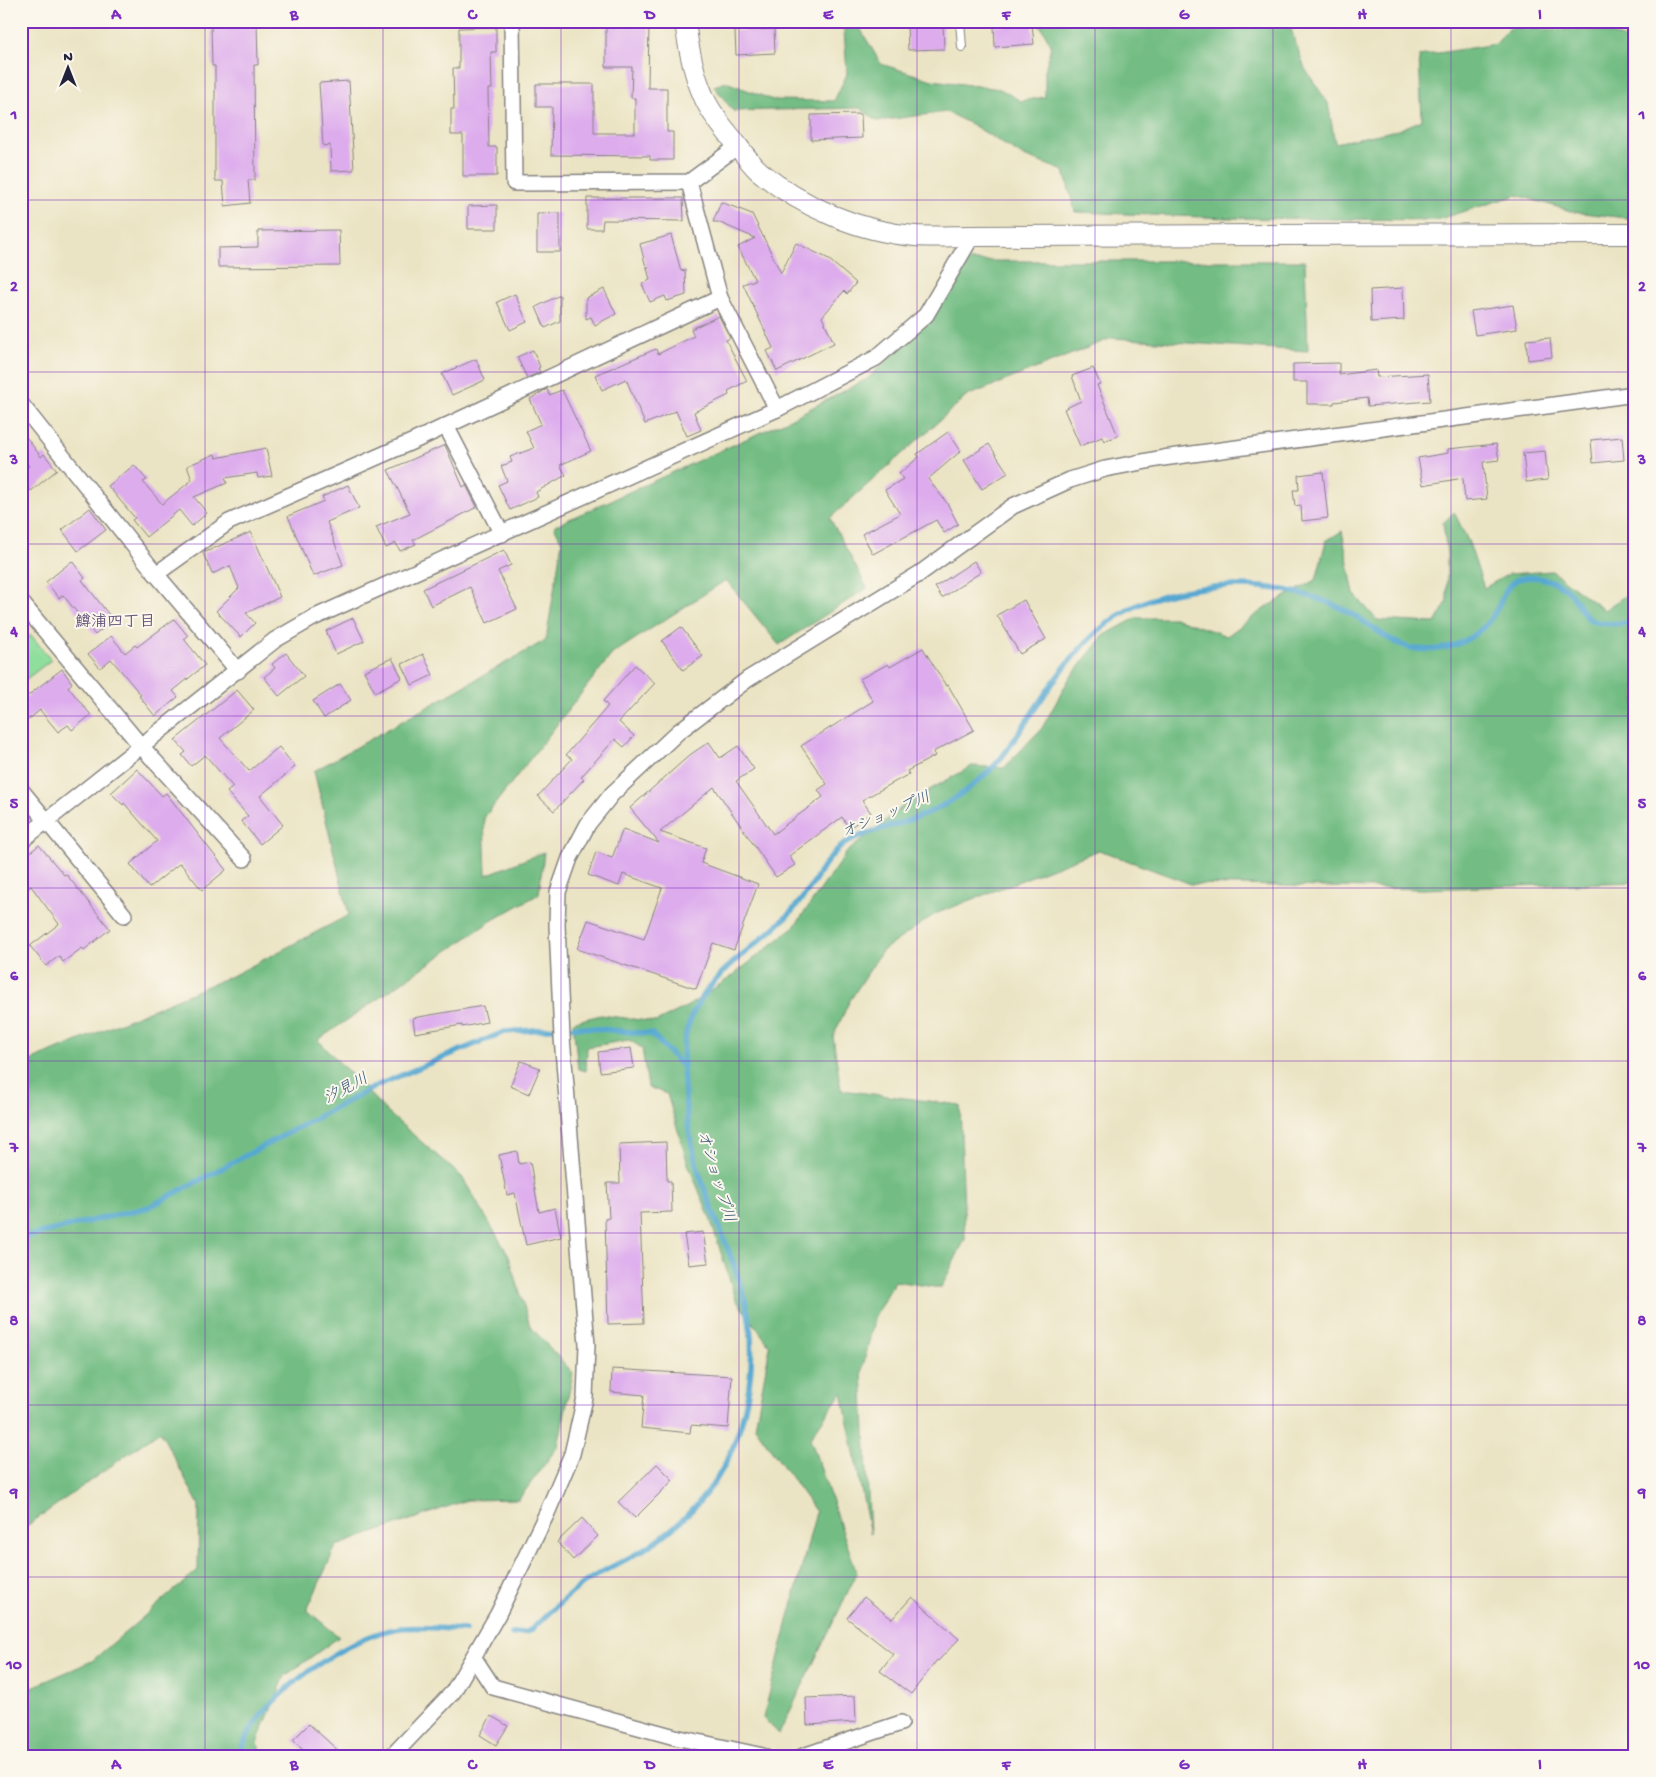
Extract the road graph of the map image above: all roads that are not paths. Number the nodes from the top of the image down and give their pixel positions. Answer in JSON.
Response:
{"nodes":[{"id":1,"x":512,"y":21,"type":"edge"},
{"id":2,"x":685,"y":21,"type":"edge"},
{"id":3,"x":960,"y":21,"type":"edge"},
{"id":4,"x":962,"y":46,"type":"dead end"},
{"id":5,"x":738,"y":146,"type":"junction"},
{"id":6,"x":689,"y":182,"type":"junction"},
{"id":7,"x":1635,"y":234,"type":"edge"},
{"id":8,"x":972,"y":236,"type":"junction"},
{"id":9,"x":720,"y":298,"type":"junction"},
{"id":10,"x":1635,"y":394,"type":"edge"},
{"id":11,"x":21,"y":404,"type":"edge"},
{"id":12,"x":777,"y":409,"type":"junction"},
{"id":13,"x":446,"y":426,"type":"junction"},
{"id":14,"x":502,"y":534,"type":"junction"},
{"id":15,"x":156,"y":574,"type":"junction"},
{"id":16,"x":21,"y":602,"type":"edge"},
{"id":17,"x":238,"y":671,"type":"junction"},
{"id":18,"x":141,"y":746,"type":"junction"},
{"id":19,"x":21,"y":790,"type":"edge"},
{"id":20,"x":47,"y":822,"type":"junction"},
{"id":21,"x":21,"y":841,"type":"edge"},
{"id":22,"x":244,"y":859,"type":"dead end"},
{"id":23,"x":124,"y":915,"type":"dead end"},
{"id":24,"x":474,"y":1658,"type":"junction"},
{"id":25,"x":901,"y":1723,"type":"dead end"},
{"id":26,"x":392,"y":1756,"type":"edge"},
{"id":27,"x":763,"y":1756,"type":"edge"},
{"id":28,"x":803,"y":1756,"type":"edge"}],
"edges":[{"from":1,"to":6,"type":"street"},
{"from":2,"to":5,"type":"street"},
{"from":3,"to":4,"type":"lane"},
{"from":5,"to":6,"type":"street"},
{"from":5,"to":8,"type":"street"},
{"from":6,"to":9,"type":"street"},
{"from":7,"to":8,"type":"street"},
{"from":8,"to":12,"type":"street"},
{"from":9,"to":12,"type":"street"},
{"from":9,"to":13,"type":"street"},
{"from":10,"to":24,"type":"street"},
{"from":11,"to":15,"type":"street"},
{"from":12,"to":14,"type":"street"},
{"from":13,"to":14,"type":"street"},
{"from":13,"to":15,"type":"street"},
{"from":14,"to":17,"type":"street"},
{"from":15,"to":17,"type":"street"},
{"from":16,"to":18,"type":"street"},
{"from":17,"to":18,"type":"street"},
{"from":18,"to":20,"type":"street"},
{"from":18,"to":22,"type":"street"},
{"from":19,"to":20,"type":"street"},
{"from":20,"to":21,"type":"street"},
{"from":20,"to":23,"type":"street"},
{"from":24,"to":26,"type":"street"},
{"from":24,"to":27,"type":"street"},
{"from":25,"to":28,"type":"street"}]}
